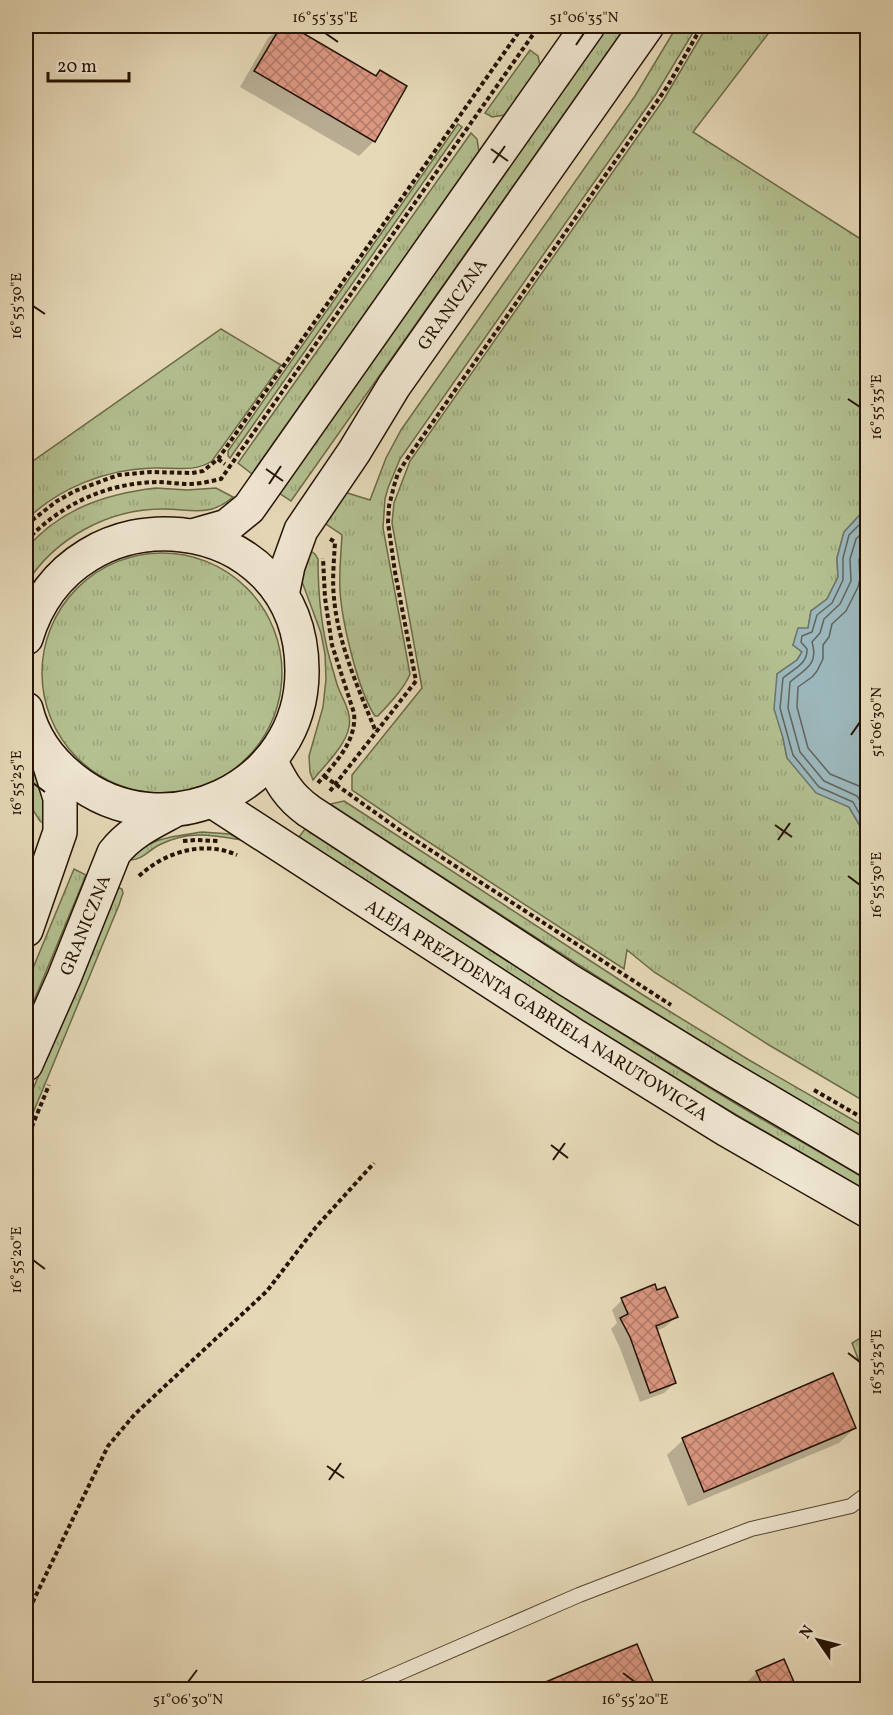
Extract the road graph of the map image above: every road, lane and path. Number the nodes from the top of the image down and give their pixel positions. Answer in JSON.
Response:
{"nodes":[{"id":1,"x":523,"y":26,"type":"edge"},
{"id":2,"x":539,"y":26,"type":"edge"},
{"id":3,"x":588,"y":26,"type":"edge"},
{"id":4,"x":647,"y":26,"type":"edge"},
{"id":5,"x":702,"y":26,"type":"edge"},
{"id":6,"x":218,"y":459,"type":"junction"},
{"id":7,"x":225,"y":464,"type":"dead end"},
{"id":8,"x":26,"y":525,"type":"edge"},
{"id":9,"x":192,"y":536,"type":"junction"},
{"id":10,"x":325,"y":536,"type":"dead end"},
{"id":11,"x":26,"y":540,"type":"edge"},
{"id":12,"x":282,"y":595,"type":"junction"},
{"id":13,"x":26,"y":638,"type":"edge"},
{"id":14,"x":26,"y":709,"type":"edge"},
{"id":15,"x":376,"y":733,"type":"junction"},
{"id":16,"x":46,"y":754,"type":"junction"},
{"id":17,"x":270,"y":760,"type":"junction"},
{"id":18,"x":324,"y":776,"type":"dead end"},
{"id":19,"x":335,"y":785,"type":"junction"},
{"id":20,"x":330,"y":791,"type":"dead end"},
{"id":21,"x":212,"y":801,"type":"junction"},
{"id":22,"x":173,"y":811,"type":"junction"},
{"id":23,"x":240,"y":857,"type":"dead end"},
{"id":24,"x":137,"y":878,"type":"dead end"},
{"id":25,"x":26,"y":930,"type":"edge"},
{"id":26,"x":671,"y":1005,"type":"dead end"},
{"id":27,"x":26,"y":1064,"type":"edge"},
{"id":28,"x":805,"y":1085,"type":"dead end"},
{"id":29,"x":867,"y":1121,"type":"edge"},
{"id":30,"x":867,"y":1160,"type":"edge"},
{"id":31,"x":374,"y":1163,"type":"dead end"},
{"id":32,"x":867,"y":1211,"type":"edge"},
{"id":33,"x":867,"y":1493,"type":"edge"},
{"id":34,"x":851,"y":1506,"type":"junction"},
{"id":35,"x":867,"y":1509,"type":"edge"},
{"id":36,"x":26,"y":1616,"type":"edge"},
{"id":37,"x":360,"y":1689,"type":"edge"}],
"edges":[{"from":1,"to":6,"type":"path"},
{"from":2,"to":11,"type":"path"},
{"from":3,"to":9,"type":"main road"},
{"from":4,"to":12,"type":"main road","name":"GRANICZNA"},
{"from":5,"to":15,"type":"path"},
{"from":6,"to":7,"type":"path"},
{"from":6,"to":8,"type":"path"},
{"from":9,"to":12,"type":"main road"},
{"from":9,"to":13,"type":"main road"},
{"from":10,"to":15,"type":"path"},
{"from":12,"to":17,"type":"main road"},
{"from":14,"to":16,"type":"main road"},
{"from":15,"to":19,"type":"path"},
{"from":16,"to":22,"type":"main road"},
{"from":16,"to":25,"type":"main road"},
{"from":17,"to":21,"type":"main road"},
{"from":17,"to":30,"type":"main road"},
{"from":18,"to":19,"type":"path"},
{"from":19,"to":20,"type":"path"},
{"from":19,"to":26,"type":"path"},
{"from":21,"to":22,"type":"main road"},
{"from":21,"to":32,"type":"main road","name":"ALEJA PREZYDENTA GABRIELA NARUTOWICZA"},
{"from":22,"to":27,"type":"main road","name":"GRANICZNA"},
{"from":23,"to":24,"type":"path"},
{"from":28,"to":29,"type":"path"},
{"from":31,"to":36,"type":"path"},
{"from":33,"to":34,"type":"lane"},
{"from":34,"to":35,"type":"lane"},
{"from":34,"to":37,"type":"lane"}]}
